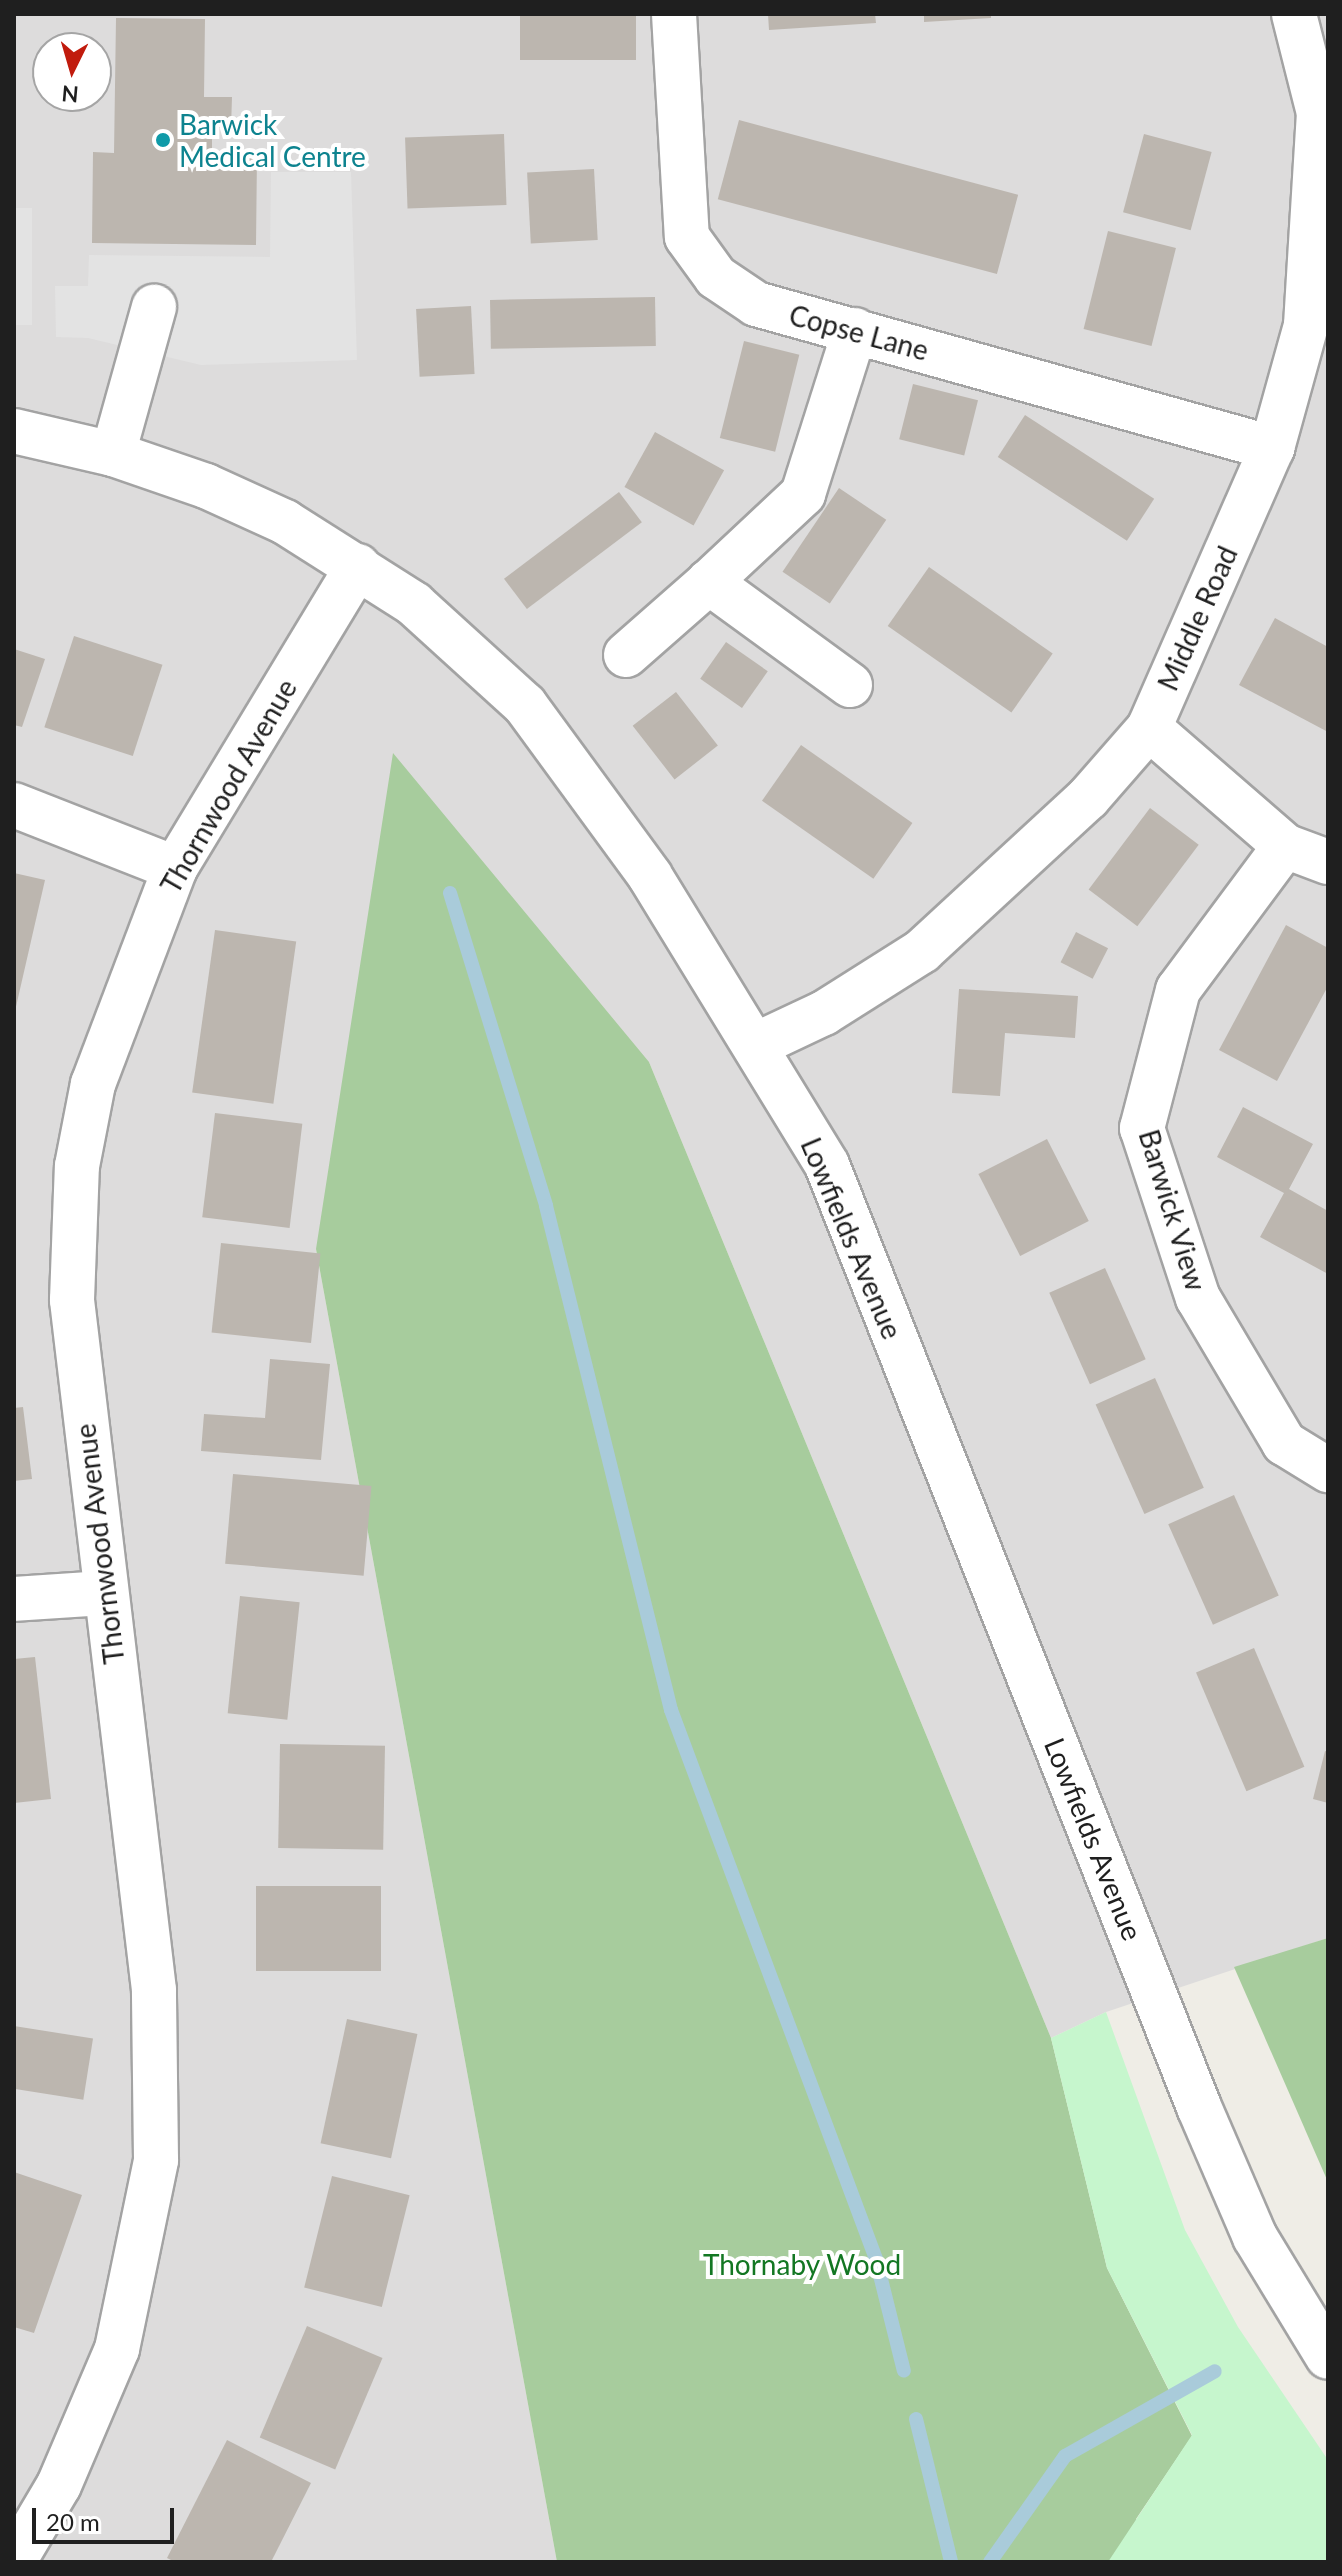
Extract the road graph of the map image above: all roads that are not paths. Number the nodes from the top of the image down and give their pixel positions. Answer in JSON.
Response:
{"nodes":[{"id":1,"x":674,"y":14,"type":"edge"},
{"id":2,"x":1294,"y":14,"type":"edge"},
{"id":3,"x":1324,"y":114,"type":"edge"},
{"id":4,"x":154,"y":307,"type":"dead end"},
{"id":5,"x":855,"y":330,"type":"junction"},
{"id":6,"x":14,"y":431,"type":"edge"},
{"id":7,"x":1272,"y":448,"type":"junction"},
{"id":8,"x":113,"y":454,"type":"junction"},
{"id":9,"x":358,"y":566,"type":"junction"},
{"id":10,"x":709,"y":582,"type":"junction"},
{"id":11,"x":626,"y":655,"type":"dead end"},
{"id":12,"x":850,"y":685,"type":"dead end"},
{"id":13,"x":1149,"y":728,"type":"junction"},
{"id":14,"x":14,"y":805,"type":"edge"},
{"id":15,"x":1285,"y":846,"type":"junction"},
{"id":16,"x":1328,"y":862,"type":"edge"},
{"id":17,"x":175,"y":868,"type":"junction"},
{"id":18,"x":758,"y":1044,"type":"junction"},
{"id":19,"x":1328,"y":1470,"type":"edge"},
{"id":20,"x":105,"y":1593,"type":"junction"},
{"id":21,"x":14,"y":1599,"type":"edge"},
{"id":22,"x":1328,"y":2357,"type":"edge"},
{"id":23,"x":14,"y":2561,"type":"edge"}],
"edges":[{"from":1,"to":5,"type":"street","name":"Copse Lane"},
{"from":2,"to":3,"type":"street","name":"Middle Road"},
{"from":3,"to":7,"type":"street","name":"Middle Road"},
{"from":4,"to":8,"type":"street"},
{"from":5,"to":7,"type":"street","name":"Copse Lane"},
{"from":5,"to":10,"type":"street"},
{"from":6,"to":8,"type":"street","name":"Lowfields Avenue"},
{"from":7,"to":13,"type":"street","name":"Middle Road"},
{"from":8,"to":9,"type":"street","name":"Lowfields Avenue"},
{"from":9,"to":17,"type":"street","name":"Thornwood Avenue"},
{"from":9,"to":18,"type":"street","name":"Lowfields Avenue"},
{"from":10,"to":11,"type":"street"},
{"from":10,"to":12,"type":"street"},
{"from":13,"to":15,"type":"street"},
{"from":13,"to":18,"type":"street","name":"Middle Road"},
{"from":14,"to":17,"type":"street"},
{"from":15,"to":16,"type":"street"},
{"from":15,"to":19,"type":"street","name":"Barwick View"},
{"from":17,"to":20,"type":"street","name":"Thornwood Avenue"},
{"from":18,"to":22,"type":"street","name":"Lowfields Avenue"},
{"from":20,"to":21,"type":"street"},
{"from":20,"to":23,"type":"street","name":"Thornwood Avenue"}]}
